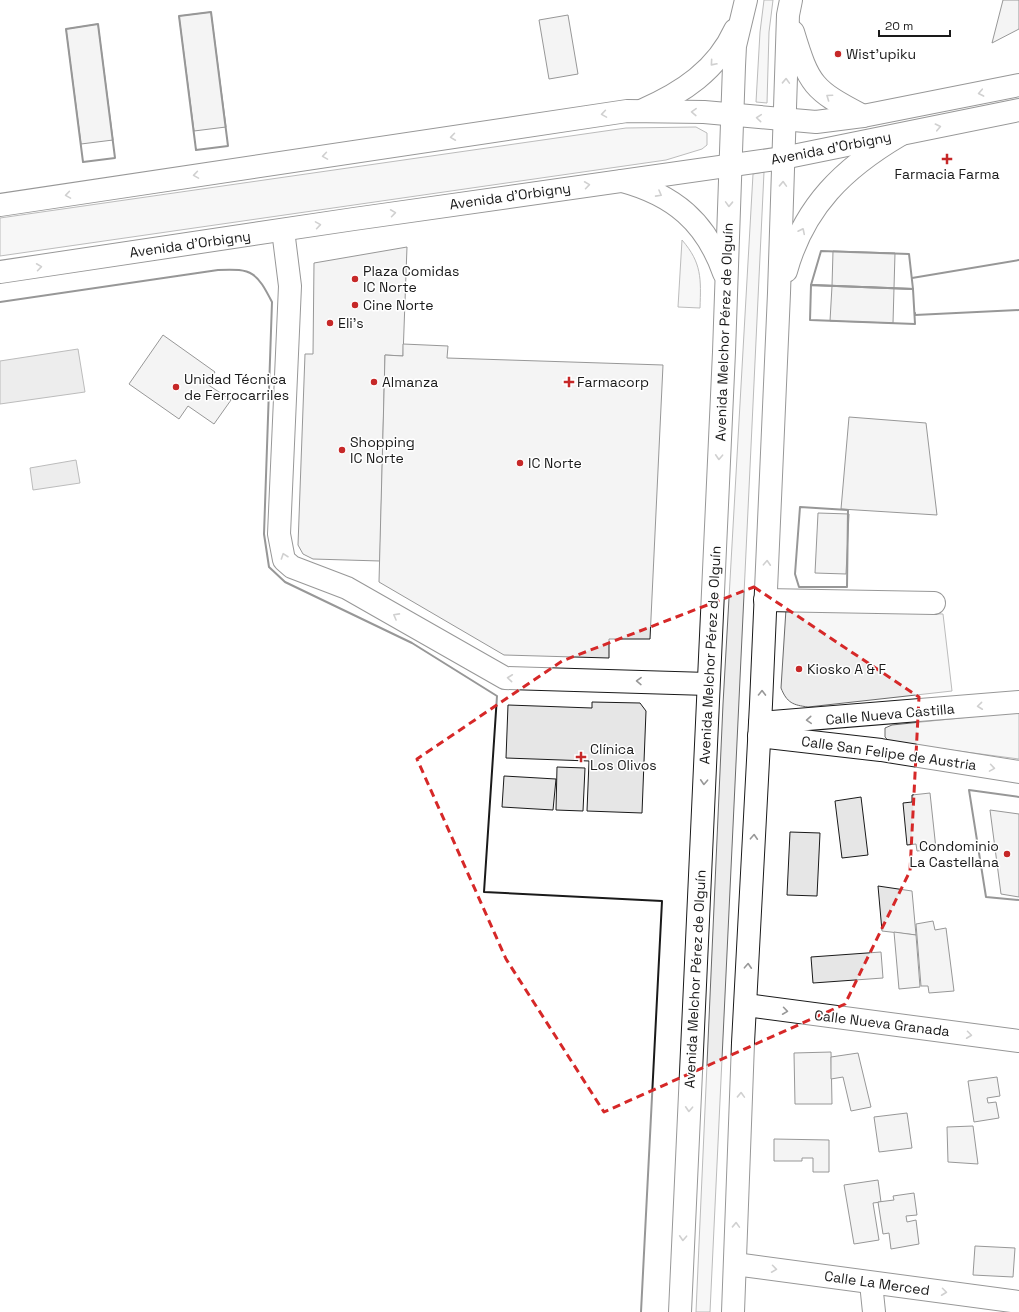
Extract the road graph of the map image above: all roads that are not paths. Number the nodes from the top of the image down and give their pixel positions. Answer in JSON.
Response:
{"nodes":[{"id":1,"x":790,"y":8,"type":"edge"},
{"id":2,"x":743,"y":9,"type":"edge"},
{"id":3,"x":1019,"y":85,"type":"edge"},
{"id":4,"x":643,"y":110,"type":"junction"},
{"id":5,"x":1019,"y":110,"type":"edge"},
{"id":6,"x":732,"y":115,"type":"junction"},
{"id":7,"x":863,"y":116,"type":"junction"},
{"id":8,"x":785,"y":120,"type":"junction"},
{"id":9,"x":900,"y":135,"type":"junction"},
{"id":10,"x":783,"y":158,"type":"junction"},
{"id":11,"x":731,"y":165,"type":"junction"},
{"id":12,"x":622,"y":181,"type":"junction"},
{"id":13,"x":0,"y":205,"type":"edge"},
{"id":14,"x":283,"y":230,"type":"junction"},
{"id":15,"x":0,"y":272,"type":"edge"},
{"id":16,"x":726,"y":278,"type":"junction"},
{"id":17,"x":779,"y":293,"type":"junction"},
{"id":18,"x":765,"y":600,"type":"junction"},
{"id":19,"x":934,"y":603,"type":"dead end"},
{"id":20,"x":708,"y":684,"type":"junction"},
{"id":21,"x":1019,"y":702,"type":"edge"},
{"id":22,"x":880,"y":715,"type":"junction"},
{"id":23,"x":760,"y":730,"type":"junction"},
{"id":24,"x":880,"y":750,"type":"junction"},
{"id":25,"x":1019,"y":772,"type":"edge"},
{"id":26,"x":746,"y":1005,"type":"junction"},
{"id":27,"x":1019,"y":1041,"type":"edge"},
{"id":28,"x":735,"y":1264,"type":"junction"},
{"id":29,"x":872,"y":1283,"type":"junction"},
{"id":30,"x":1019,"y":1302,"type":"edge"},
{"id":31,"x":680,"y":1312,"type":"edge"},
{"id":32,"x":733,"y":1312,"type":"edge"},
{"id":33,"x":874,"y":1312,"type":"edge"}],
"edges":[{"from":7,"to":1,"type":"main road","one_way":true},
{"from":8,"to":1,"type":"main road","one_way":true},
{"from":2,"to":4,"type":"main road","one_way":true},
{"from":2,"to":6,"type":"main road","name":"Avenida Melchor Pérez de Olguín"},
{"from":3,"to":7,"type":"main road","name":"Avenida d'Orbigny","one_way":true},
{"from":6,"to":4,"type":"main road","name":"Avenida d'Orbigny","one_way":true},
{"from":4,"to":13,"type":"main road","name":"Avenida d'Orbigny","one_way":true},
{"from":9,"to":5,"type":"main road","name":"Avenida d'Orbigny","one_way":true},
{"from":8,"to":6,"type":"main road","name":"Avenida d'Orbigny","one_way":true},
{"from":6,"to":11,"type":"main road","name":"Avenida Melchor Pérez de Olguín"},
{"from":7,"to":8,"type":"main road","name":"Avenida d'Orbigny"},
{"from":8,"to":10,"type":"main road"},
{"from":9,"to":10,"type":"main road","name":"Avenida d'Orbigny"},
{"from":17,"to":9,"type":"main road","one_way":true},
{"from":10,"to":11,"type":"main road","name":"Avenida d'Orbigny"},
{"from":17,"to":10,"type":"main road","one_way":true},
{"from":11,"to":12,"type":"main road","name":"Avenida d'Orbigny"},
{"from":11,"to":16,"type":"main road","name":"Avenida Melchor Pérez de Olguín","one_way":true},
{"from":14,"to":12,"type":"main road","name":"Avenida d'Orbigny","one_way":true},
{"from":12,"to":16,"type":"main road","one_way":true},
{"from":15,"to":14,"type":"main road","name":"Avenida d'Orbigny","one_way":true},
{"from":20,"to":14,"type":"main road","one_way":true},
{"from":16,"to":20,"type":"main road","name":"Avenida Melchor Pérez de Olguín","one_way":true},
{"from":18,"to":17,"type":"main road","one_way":true},
{"from":18,"to":19,"type":"main road"},
{"from":23,"to":18,"type":"main road","one_way":true},
{"from":20,"to":31,"type":"main road","name":"Avenida Melchor Pérez de Olguín","one_way":true},
{"from":21,"to":22,"type":"main road","name":"Calle Nueva Castilla","one_way":true},
{"from":22,"to":23,"type":"main road","name":"Calle Nueva Castilla","one_way":true},
{"from":22,"to":24,"type":"main road"},
{"from":23,"to":24,"type":"main road","name":"Calle San Felipe de Austria"},
{"from":26,"to":23,"type":"main road","one_way":true},
{"from":24,"to":25,"type":"main road","name":"Calle San Felipe de Austria","one_way":true},
{"from":26,"to":27,"type":"main road","name":"Calle Nueva Granada","one_way":true},
{"from":28,"to":26,"type":"main road","one_way":true},
{"from":28,"to":29,"type":"main road","name":"Calle La Merced","one_way":true},
{"from":28,"to":32,"type":"main road"},
{"from":29,"to":30,"type":"main road","name":"Calle La Merced","one_way":true},
{"from":29,"to":33,"type":"main road"}]}
